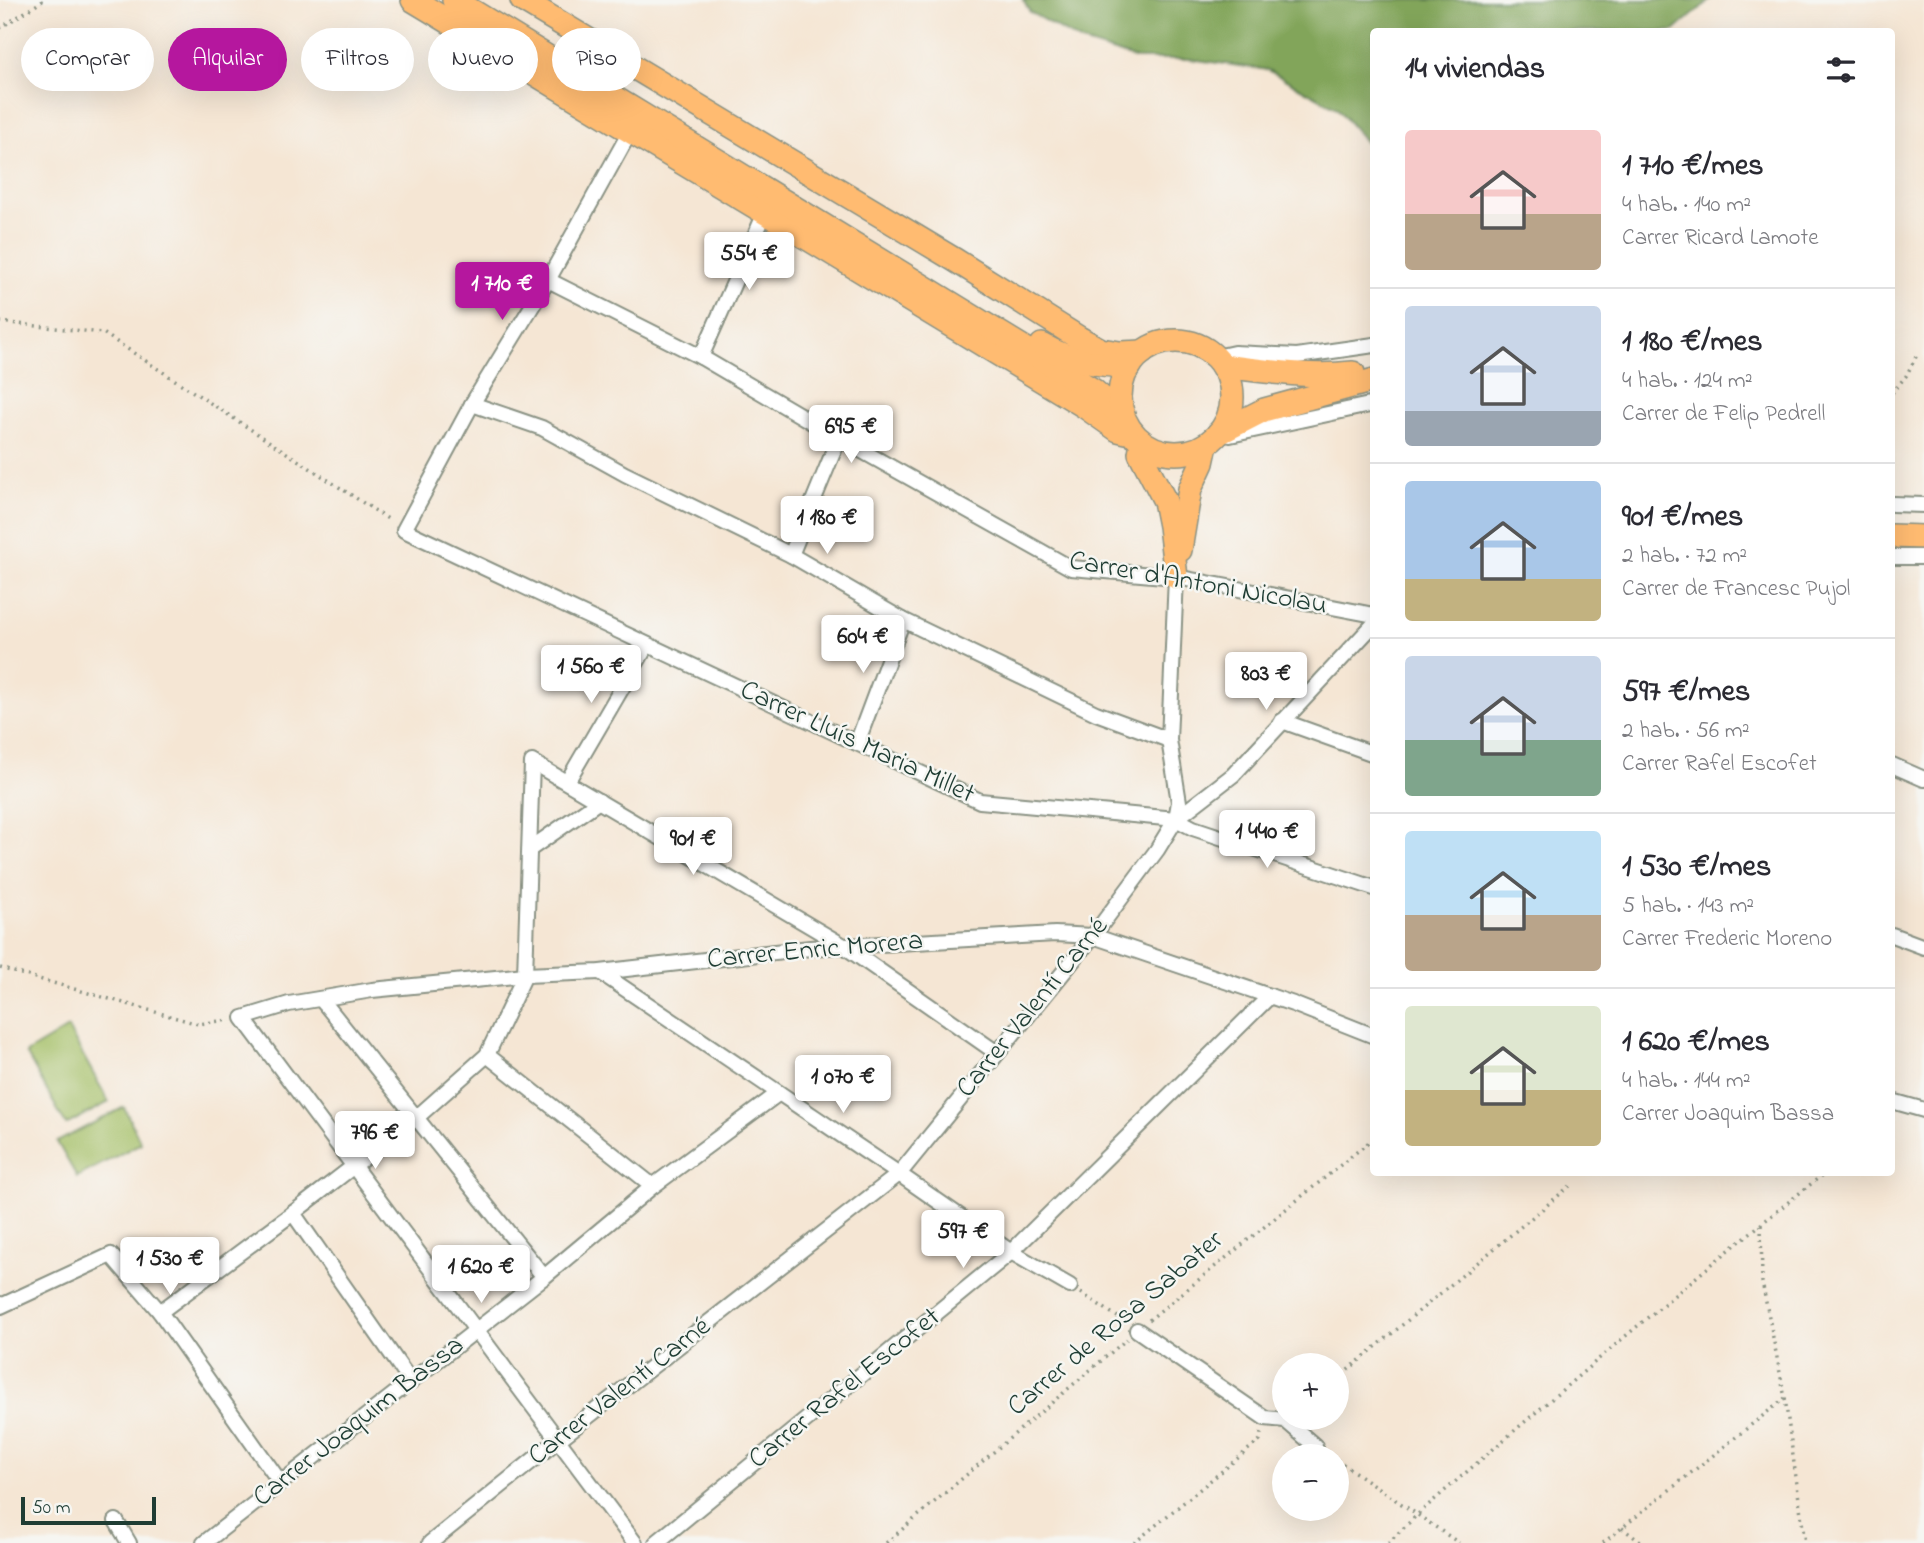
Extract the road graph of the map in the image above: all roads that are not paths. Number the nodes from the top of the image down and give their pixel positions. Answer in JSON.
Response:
{"nodes":[{"id":1,"x":413,"y":0,"type":"edge"},
{"id":2,"x":454,"y":0,"type":"edge"},
{"id":3,"x":470,"y":0,"type":"edge"},
{"id":4,"x":522,"y":0,"type":"edge"},
{"id":5,"x":631,"y":130,"type":"junction"},
{"id":6,"x":765,"y":213,"type":"junction"},
{"id":7,"x":548,"y":280,"type":"junction"},
{"id":8,"x":1370,"y":346,"type":"edge"},
{"id":9,"x":701,"y":357,"type":"junction"},
{"id":10,"x":1136,"y":359,"type":"junction"},
{"id":11,"x":1219,"y":362,"type":"junction"},
{"id":12,"x":1370,"y":371,"type":"edge"},
{"id":13,"x":1370,"y":381,"type":"edge"},
{"id":14,"x":472,"y":404,"type":"junction"},
{"id":15,"x":1370,"y":405,"type":"edge"},
{"id":16,"x":1132,"y":431,"type":"junction"},
{"id":17,"x":839,"y":438,"type":"junction"},
{"id":18,"x":1213,"y":439,"type":"junction"},
{"id":19,"x":1895,"y":504,"type":"edge"},
{"id":20,"x":1924,"y":505,"type":"edge"},
{"id":21,"x":1895,"y":524,"type":"edge"},
{"id":22,"x":1924,"y":525,"type":"edge"},
{"id":23,"x":1895,"y":536,"type":"edge"},
{"id":24,"x":1924,"y":537,"type":"edge"},
{"id":25,"x":791,"y":555,"type":"junction"},
{"id":26,"x":1895,"y":556,"type":"edge"},
{"id":27,"x":1924,"y":557,"type":"edge"},
{"id":28,"x":1176,"y":577,"type":"junction"},
{"id":29,"x":1370,"y":614,"type":"edge"},
{"id":30,"x":903,"y":620,"type":"junction"},
{"id":31,"x":1370,"y":628,"type":"edge"},
{"id":32,"x":646,"y":645,"type":"junction"},
{"id":33,"x":1282,"y":721,"type":"junction"},
{"id":34,"x":1170,"y":740,"type":"junction"},
{"id":35,"x":857,"y":743,"type":"junction"},
{"id":36,"x":1370,"y":753,"type":"edge"},
{"id":37,"x":1895,"y":766,"type":"edge"},
{"id":38,"x":1924,"y":779,"type":"edge"},
{"id":39,"x":567,"y":782,"type":"junction"},
{"id":40,"x":599,"y":801,"type":"junction"},
{"id":41,"x":1176,"y":819,"type":"junction"},
{"id":42,"x":530,"y":849,"type":"junction"},
{"id":43,"x":1370,"y":887,"type":"edge"},
{"id":44,"x":1895,"y":935,"type":"edge"},
{"id":45,"x":1093,"y":936,"type":"junction"},
{"id":46,"x":844,"y":946,"type":"junction"},
{"id":47,"x":1924,"y":947,"type":"edge"},
{"id":48,"x":600,"y":972,"type":"junction"},
{"id":49,"x":525,"y":975,"type":"junction"},
{"id":50,"x":1270,"y":996,"type":"junction"},
{"id":51,"x":321,"y":999,"type":"junction"},
{"id":52,"x":1370,"y":1034,"type":"edge"},
{"id":53,"x":997,"y":1053,"type":"junction"},
{"id":54,"x":488,"y":1055,"type":"junction"},
{"id":55,"x":779,"y":1093,"type":"junction"},
{"id":56,"x":1895,"y":1102,"type":"edge"},
{"id":57,"x":1923,"y":1108,"type":"edge"},
{"id":58,"x":416,"y":1118,"type":"junction"},
{"id":59,"x":353,"y":1166,"type":"junction"},
{"id":60,"x":899,"y":1174,"type":"junction"},
{"id":61,"x":653,"y":1186,"type":"junction"},
{"id":62,"x":293,"y":1213,"type":"junction"},
{"id":63,"x":1011,"y":1252,"type":"junction"},
{"id":64,"x":544,"y":1277,"type":"junction"},
{"id":65,"x":1070,"y":1286,"type":"road end"},
{"id":66,"x":0,"y":1305,"type":"edge"},
{"id":67,"x":160,"y":1312,"type":"junction"},
{"id":68,"x":1138,"y":1330,"type":"road end"},
{"id":69,"x":476,"y":1331,"type":"junction"},
{"id":70,"x":411,"y":1382,"type":"junction"},
{"id":71,"x":558,"y":1440,"type":"junction"},
{"id":72,"x":1313,"y":1444,"type":"edge"},
{"id":73,"x":280,"y":1482,"type":"junction"},
{"id":74,"x":116,"y":1521,"type":"dead end"},
{"id":75,"x":129,"y":1543,"type":"edge"},
{"id":76,"x":204,"y":1543,"type":"edge"},
{"id":77,"x":430,"y":1543,"type":"edge"},
{"id":78,"x":635,"y":1543,"type":"edge"},
{"id":79,"x":656,"y":1543,"type":"edge"}],
"edges":[{"from":1,"to":5,"type":"main road"},
{"from":2,"to":16,"type":"main road"},
{"from":3,"to":10,"type":"main road"},
{"from":4,"to":10,"type":"main road"},
{"from":5,"to":6,"type":"main road"},
{"from":5,"to":7,"type":"street"},
{"from":6,"to":9,"type":"street"},
{"from":6,"to":16,"type":"main road"},
{"from":7,"to":9,"type":"street","name":"Carrer d'Antoni Nicolau"},
{"from":7,"to":14,"type":"street"},
{"from":8,"to":11,"type":"street"},
{"from":9,"to":17,"type":"street","name":"Carrer d'Antoni Nicolau"},
{"from":10,"to":11,"type":"main road"},
{"from":10,"to":16,"type":"main road"},
{"from":11,"to":12,"type":"main road"},
{"from":11,"to":18,"type":"main road"},
{"from":13,"to":18,"type":"main road"},
{"from":14,"to":25,"type":"street"},
{"from":14,"to":32,"type":"street","name":"Carrer Lluís Maria Millet"},
{"from":15,"to":18,"type":"street"},
{"from":16,"to":18,"type":"main road"},
{"from":16,"to":28,"type":"main road"},
{"from":17,"to":25,"type":"street"},
{"from":17,"to":28,"type":"street","name":"Carrer d'Antoni Nicolau"},
{"from":18,"to":28,"type":"main road"},
{"from":19,"to":20,"type":"street"},
{"from":21,"to":22,"type":"main road"},
{"from":23,"to":24,"type":"main road"},
{"from":25,"to":30,"type":"street"},
{"from":26,"to":27,"type":"street"},
{"from":28,"to":29,"type":"street","name":"Carrer d'Antoni Nicolau"},
{"from":28,"to":34,"type":"street"},
{"from":30,"to":34,"type":"street"},
{"from":30,"to":35,"type":"street"},
{"from":31,"to":33,"type":"street","name":"Carrer Valentí Carné"},
{"from":32,"to":35,"type":"street","name":"Carrer Lluís Maria Millet"},
{"from":32,"to":39,"type":"street"},
{"from":33,"to":36,"type":"street"},
{"from":33,"to":41,"type":"street","name":"Carrer Valentí Carné"},
{"from":34,"to":41,"type":"street"},
{"from":35,"to":41,"type":"street","name":"Carrer Lluís Maria Millet"},
{"from":37,"to":38,"type":"street"},
{"from":39,"to":40,"type":"street"},
{"from":39,"to":42,"type":"street"},
{"from":40,"to":42,"type":"street"},
{"from":40,"to":46,"type":"street"},
{"from":41,"to":43,"type":"street","name":"Carrer Lluís Maria Millet"},
{"from":41,"to":45,"type":"street","name":"Carrer Valentí Carné"},
{"from":42,"to":49,"type":"street"},
{"from":44,"to":47,"type":"street"},
{"from":45,"to":46,"type":"street","name":"Carrer Enric Morera"},
{"from":45,"to":50,"type":"street","name":"Carrer Enric Morera"},
{"from":45,"to":53,"type":"street","name":"Carrer Valentí Carné"},
{"from":46,"to":48,"type":"street","name":"Carrer Enric Morera"},
{"from":46,"to":53,"type":"street"},
{"from":48,"to":49,"type":"street","name":"Carrer Enric Morera"},
{"from":48,"to":55,"type":"street"},
{"from":49,"to":51,"type":"street","name":"Carrer Enric Morera"},
{"from":49,"to":54,"type":"street"},
{"from":50,"to":52,"type":"street","name":"Carrer Enric Morera"},
{"from":50,"to":63,"type":"street","name":"Carrer Rafel Escofet"},
{"from":51,"to":58,"type":"street"},
{"from":51,"to":59,"type":"street","name":"Carrer Enric Morera"},
{"from":53,"to":60,"type":"street","name":"Carrer Valentí Carné"},
{"from":54,"to":58,"type":"street"},
{"from":54,"to":61,"type":"street"},
{"from":55,"to":60,"type":"street"},
{"from":55,"to":61,"type":"street","name":"Carrer Joaquim Bassa"},
{"from":56,"to":57,"type":"street"},
{"from":58,"to":59,"type":"street"},
{"from":58,"to":64,"type":"street"},
{"from":59,"to":62,"type":"street"},
{"from":59,"to":69,"type":"street"},
{"from":60,"to":63,"type":"street"},
{"from":60,"to":71,"type":"street","name":"Carrer Valentí Carné"},
{"from":61,"to":64,"type":"street","name":"Carrer Joaquim Bassa"},
{"from":62,"to":67,"type":"street"},
{"from":62,"to":70,"type":"street"},
{"from":63,"to":65,"type":"street"},
{"from":63,"to":79,"type":"street","name":"Carrer Rafel Escofet"},
{"from":64,"to":69,"type":"street","name":"Carrer Joaquim Bassa"},
{"from":66,"to":67,"type":"street"},
{"from":67,"to":73,"type":"street"},
{"from":68,"to":72,"type":"street"},
{"from":69,"to":70,"type":"street","name":"Carrer Joaquim Bassa"},
{"from":69,"to":71,"type":"street"},
{"from":70,"to":73,"type":"street","name":"Carrer Joaquim Bassa"},
{"from":71,"to":77,"type":"street","name":"Carrer Valentí Carné"},
{"from":71,"to":78,"type":"street"},
{"from":73,"to":76,"type":"street","name":"Carrer Joaquim Bassa"},
{"from":74,"to":75,"type":"street"}]}
